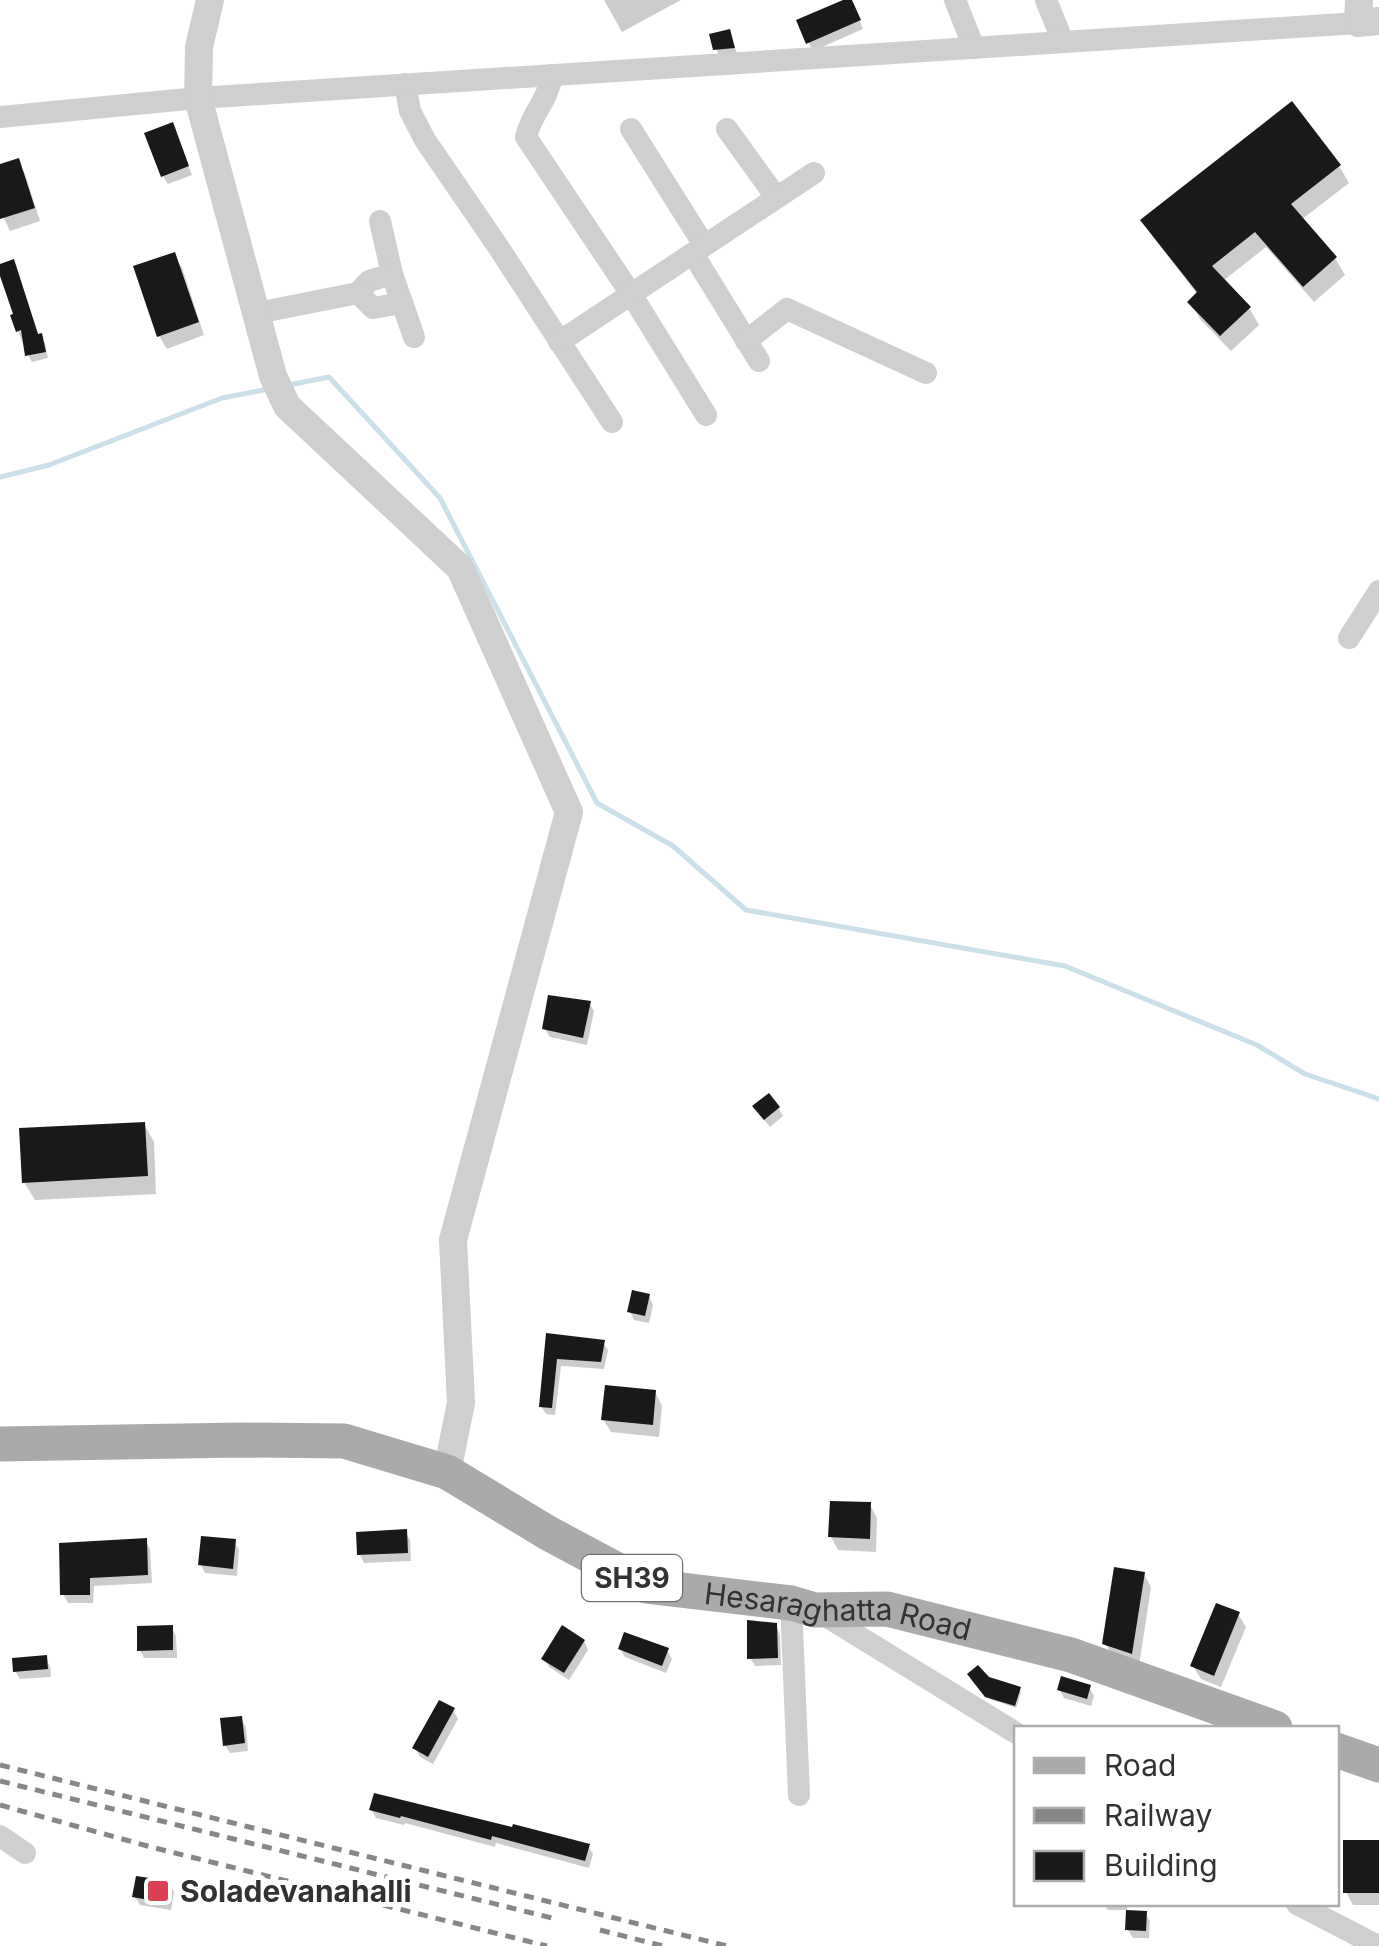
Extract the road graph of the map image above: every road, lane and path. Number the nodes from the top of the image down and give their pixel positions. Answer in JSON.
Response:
{"nodes":[{"id":1,"x":210,"y":0,"type":"edge"},
{"id":2,"x":955,"y":0,"type":"edge"},
{"id":3,"x":1046,"y":0,"type":"edge"},
{"id":4,"x":1365,"y":15,"type":"edge"},
{"id":5,"x":1063,"y":42,"type":"junction"},
{"id":6,"x":974,"y":48,"type":"junction"},
{"id":7,"x":552,"y":75,"type":"junction"},
{"id":8,"x":405,"y":84,"type":"junction"},
{"id":9,"x":198,"y":98,"type":"junction"},
{"id":10,"x":0,"y":117,"type":"edge"},
{"id":11,"x":631,"y":129,"type":"dead end"},
{"id":12,"x":727,"y":129,"type":"dead end"},
{"id":13,"x":814,"y":173,"type":"dead end"},
{"id":14,"x":776,"y":198,"type":"junction"},
{"id":15,"x":380,"y":221,"type":"dead end"},
{"id":16,"x":699,"y":250,"type":"junction"},
{"id":17,"x":392,"y":274,"type":"junction"},
{"id":18,"x":358,"y":293,"type":"junction"},
{"id":19,"x":630,"y":294,"type":"junction"},
{"id":20,"x":402,"y":303,"type":"junction"},
{"id":21,"x":254,"y":310,"type":"junction"},
{"id":22,"x":414,"y":337,"type":"dead end"},
{"id":23,"x":559,"y":342,"type":"junction"},
{"id":24,"x":926,"y":373,"type":"dead end"},
{"id":25,"x":706,"y":415,"type":"dead end"},
{"id":26,"x":612,"y":422,"type":"dead end"},
{"id":27,"x":1379,"y":591,"type":"edge"},
{"id":28,"x":1349,"y":638,"type":"dead end"},
{"id":29,"x":0,"y":1444,"type":"edge"},
{"id":30,"x":446,"y":1472,"type":"junction"},
{"id":31,"x":803,"y":1606,"type":"junction"},
{"id":32,"x":1269,"y":1726,"type":"edge"},
{"id":33,"x":1014,"y":1732,"type":"edge"},
{"id":34,"x":1339,"y":1751,"type":"edge"},
{"id":35,"x":1379,"y":1765,"type":"edge"},
{"id":36,"x":799,"y":1795,"type":"dead end"},
{"id":37,"x":0,"y":1836,"type":"edge"},
{"id":38,"x":25,"y":1853,"type":"dead end"},
{"id":39,"x":1301,"y":1906,"type":"edge"},
{"id":40,"x":1378,"y":1946,"type":"edge"}],
"edges":[{"from":1,"to":9,"type":"street"},
{"from":2,"to":6,"type":"street"},
{"from":3,"to":5,"type":"street"},
{"from":4,"to":5,"type":"street"},
{"from":5,"to":6,"type":"street"},
{"from":6,"to":7,"type":"street"},
{"from":7,"to":8,"type":"street"},
{"from":7,"to":19,"type":"street"},
{"from":8,"to":9,"type":"street"},
{"from":8,"to":23,"type":"street"},
{"from":9,"to":10,"type":"street"},
{"from":9,"to":21,"type":"street"},
{"from":11,"to":16,"type":"street"},
{"from":12,"to":14,"type":"street"},
{"from":13,"to":14,"type":"street"},
{"from":14,"to":16,"type":"street"},
{"from":15,"to":17,"type":"street"},
{"from":16,"to":19,"type":"street"},
{"from":16,"to":24,"type":"street"},
{"from":17,"to":18,"type":"street"},
{"from":17,"to":20,"type":"street"},
{"from":18,"to":20,"type":"street"},
{"from":18,"to":21,"type":"street"},
{"from":19,"to":23,"type":"street"},
{"from":19,"to":25,"type":"street"},
{"from":20,"to":22,"type":"street"},
{"from":21,"to":30,"type":"street"},
{"from":23,"to":26,"type":"street"},
{"from":27,"to":28,"type":"street"},
{"from":29,"to":30,"type":"main road","name":"Hesaraghatta Road","number":"SH39"},
{"from":30,"to":31,"type":"main road","name":"Hesaraghatta Road","number":"SH39"},
{"from":31,"to":32,"type":"main road","name":"Hesaraghatta Road","number":"SH39"},
{"from":31,"to":33,"type":"street"},
{"from":31,"to":36,"type":"street"},
{"from":34,"to":35,"type":"main road"},
{"from":37,"to":38,"type":"street"},
{"from":39,"to":40,"type":"street"}]}
